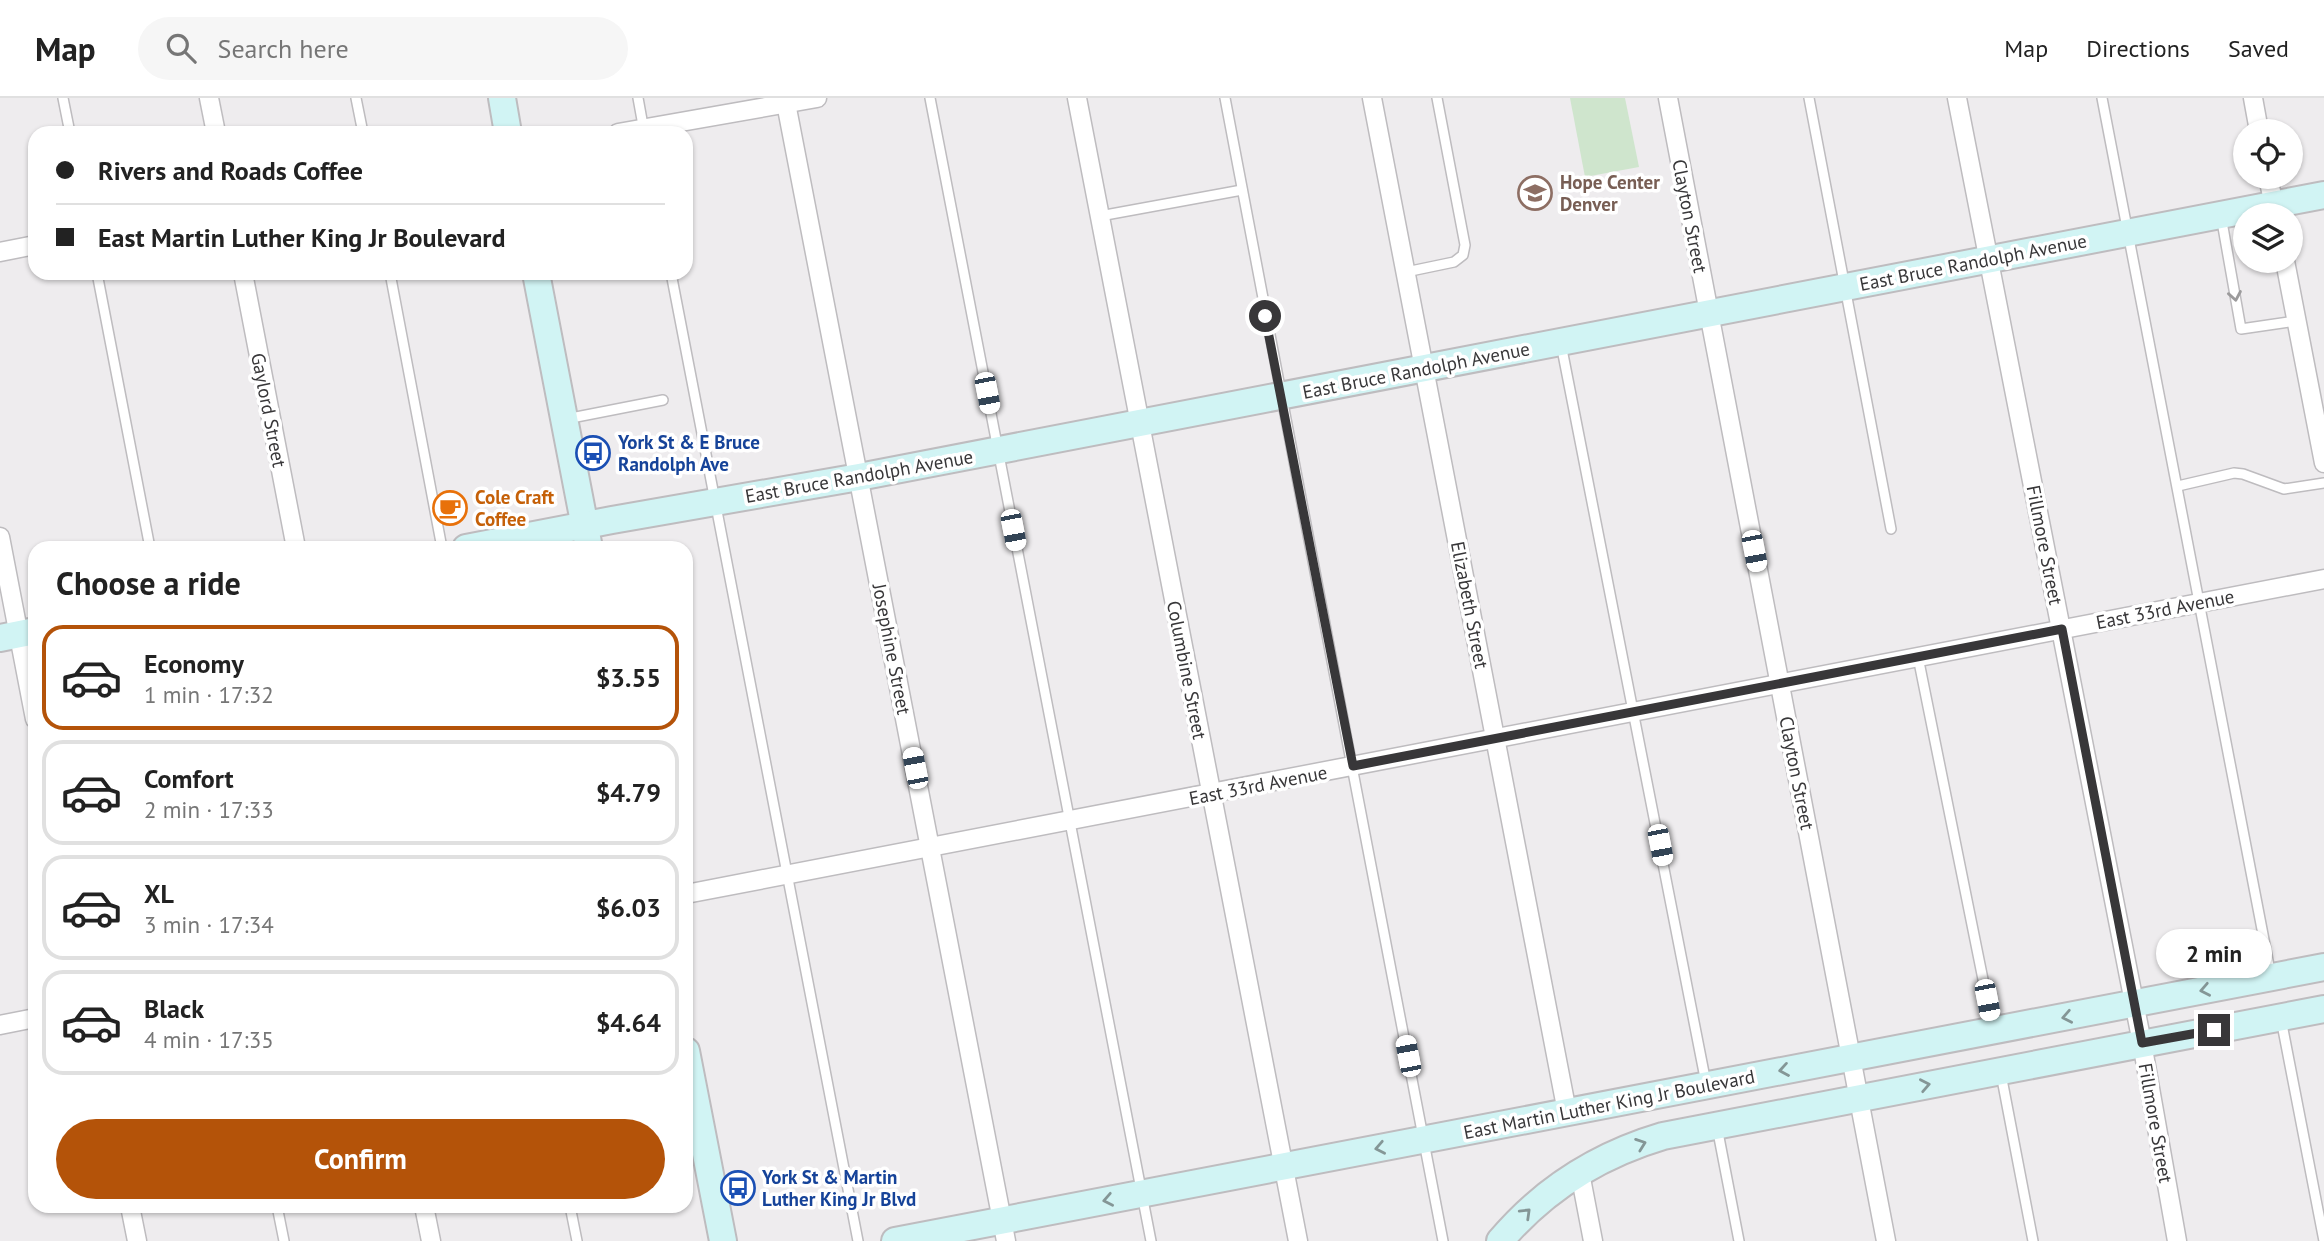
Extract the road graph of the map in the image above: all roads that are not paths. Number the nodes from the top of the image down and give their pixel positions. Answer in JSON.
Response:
{"nodes":[{"id":1,"x":63,"y":98,"type":"edge"},
{"id":2,"x":209,"y":98,"type":"edge"},
{"id":3,"x":356,"y":98,"type":"edge"},
{"id":4,"x":502,"y":98,"type":"edge"},
{"id":5,"x":638,"y":98,"type":"edge"},
{"id":6,"x":817,"y":98,"type":"edge"},
{"id":7,"x":930,"y":98,"type":"edge"},
{"id":8,"x":1077,"y":98,"type":"edge"},
{"id":9,"x":1225,"y":98,"type":"edge"},
{"id":10,"x":1372,"y":98,"type":"edge"},
{"id":11,"x":1437,"y":98,"type":"edge"},
{"id":12,"x":1668,"y":98,"type":"edge"},
{"id":13,"x":1809,"y":98,"type":"edge"},
{"id":14,"x":1957,"y":98,"type":"edge"},
{"id":15,"x":2102,"y":98,"type":"edge"},
{"id":16,"x":2253,"y":98,"type":"edge"},
{"id":17,"x":786,"y":101,"type":"edge"},
{"id":18,"x":2257,"y":119,"type":"edge"},
{"id":19,"x":69,"y":126,"type":"edge"},
{"id":20,"x":215,"y":126,"type":"edge"},
{"id":21,"x":362,"y":126,"type":"edge"},
{"id":22,"x":507,"y":126,"type":"edge"},
{"id":23,"x":643,"y":126,"type":"edge"},
{"id":24,"x":668,"y":126,"type":"edge"},
{"id":25,"x":1242,"y":190,"type":"junction"},
{"id":26,"x":2324,"y":195,"type":"edge"},
{"id":27,"x":2298,"y":203,"type":"edge"},
{"id":28,"x":2233,"y":214,"type":"edge"},
{"id":29,"x":2221,"y":215,"type":"junction"},
{"id":30,"x":1100,"y":216,"type":"junction"},
{"id":31,"x":2128,"y":233,"type":"junction"},
{"id":32,"x":28,"y":246,"type":"edge"},
{"id":33,"x":0,"y":252,"type":"edge"},
{"id":34,"x":1990,"y":259,"type":"junction"},
{"id":35,"x":1406,"y":272,"type":"junction"},
{"id":36,"x":2287,"y":273,"type":"edge"},
{"id":37,"x":98,"y":280,"type":"edge"},
{"id":38,"x":244,"y":280,"type":"edge"},
{"id":39,"x":391,"y":280,"type":"edge"},
{"id":40,"x":537,"y":280,"type":"edge"},
{"id":41,"x":672,"y":280,"type":"edge"},
{"id":42,"x":1845,"y":287,"type":"junction"},
{"id":43,"x":1709,"y":313,"type":"junction"},
{"id":44,"x":2296,"y":321,"type":"junction"},
{"id":45,"x":1560,"y":342,"type":"junction"},
{"id":46,"x":1425,"y":368,"type":"junction"},
{"id":47,"x":1279,"y":396,"type":"junction"},
{"id":48,"x":663,"y":400,"type":"dead end"},
{"id":49,"x":564,"y":420,"type":"junction"},
{"id":50,"x":1140,"y":423,"type":"junction"},
{"id":51,"x":998,"y":450,"type":"junction"},
{"id":52,"x":2324,"y":463,"type":"edge"},
{"id":53,"x":859,"y":477,"type":"junction"},
{"id":54,"x":2324,"y":483,"type":"edge"},
{"id":55,"x":2178,"y":486,"type":"junction"},
{"id":56,"x":715,"y":502,"type":"junction"},
{"id":57,"x":1891,"y":529,"type":"dead end"},
{"id":58,"x":587,"y":536,"type":"edge"},
{"id":59,"x":0,"y":537,"type":"edge"},
{"id":60,"x":149,"y":541,"type":"edge"},
{"id":61,"x":295,"y":541,"type":"edge"},
{"id":62,"x":441,"y":541,"type":"edge"},
{"id":63,"x":537,"y":541,"type":"edge"},
{"id":64,"x":2324,"y":579,"type":"edge"},
{"id":65,"x":2201,"y":602,"type":"junction"},
{"id":66,"x":2062,"y":629,"type":"junction"},
{"id":67,"x":18,"y":634,"type":"edge"},
{"id":68,"x":1918,"y":657,"type":"junction"},
{"id":69,"x":1780,"y":683,"type":"junction"},
{"id":70,"x":28,"y":684,"type":"edge"},
{"id":71,"x":1634,"y":712,"type":"junction"},
{"id":72,"x":1496,"y":739,"type":"junction"},
{"id":73,"x":1353,"y":766,"type":"junction"},
{"id":74,"x":1211,"y":793,"type":"junction"},
{"id":75,"x":1070,"y":821,"type":"junction"},
{"id":76,"x":930,"y":848,"type":"junction"},
{"id":77,"x":788,"y":874,"type":"junction"},
{"id":78,"x":693,"y":893,"type":"edge"},
{"id":79,"x":2324,"y":967,"type":"edge"},
{"id":80,"x":2272,"y":978,"type":"junction"},
{"id":81,"x":2134,"y":1004,"type":"junction"},
{"id":82,"x":2324,"y":1009,"type":"edge"},
{"id":83,"x":2281,"y":1017,"type":"junction"},
{"id":84,"x":28,"y":1019,"type":"edge"},
{"id":85,"x":0,"y":1025,"type":"edge"},
{"id":86,"x":1993,"y":1031,"type":"junction"},
{"id":87,"x":2142,"y":1043,"type":"junction"},
{"id":88,"x":1851,"y":1058,"type":"junction"},
{"id":89,"x":2000,"y":1070,"type":"junction"},
{"id":90,"x":1706,"y":1084,"type":"junction"},
{"id":91,"x":693,"y":1087,"type":"edge"},
{"id":92,"x":1858,"y":1097,"type":"junction"},
{"id":93,"x":1567,"y":1112,"type":"junction"},
{"id":94,"x":1717,"y":1125,"type":"junction"},
{"id":95,"x":1424,"y":1139,"type":"junction"},
{"id":96,"x":1284,"y":1166,"type":"junction"},
{"id":97,"x":1580,"y":1173,"type":"junction"},
{"id":98,"x":1142,"y":1194,"type":"junction"},
{"id":99,"x":131,"y":1213,"type":"edge"},
{"id":100,"x":278,"y":1213,"type":"edge"},
{"id":101,"x":425,"y":1213,"type":"edge"},
{"id":102,"x":571,"y":1213,"type":"edge"},
{"id":103,"x":1004,"y":1231,"type":"edge"},
{"id":104,"x":137,"y":1241,"type":"edge"},
{"id":105,"x":284,"y":1241,"type":"edge"},
{"id":106,"x":431,"y":1241,"type":"edge"},
{"id":107,"x":577,"y":1241,"type":"edge"},
{"id":108,"x":723,"y":1241,"type":"edge"},
{"id":109,"x":858,"y":1241,"type":"edge"},
{"id":110,"x":895,"y":1241,"type":"edge"},
{"id":111,"x":1152,"y":1241,"type":"edge"},
{"id":112,"x":1298,"y":1241,"type":"edge"},
{"id":113,"x":1443,"y":1241,"type":"edge"},
{"id":114,"x":1500,"y":1241,"type":"edge"},
{"id":115,"x":1593,"y":1241,"type":"edge"},
{"id":116,"x":1739,"y":1241,"type":"edge"},
{"id":117,"x":1886,"y":1241,"type":"edge"},
{"id":118,"x":2033,"y":1241,"type":"edge"},
{"id":119,"x":2177,"y":1241,"type":"edge"},
{"id":120,"x":2324,"y":1241,"type":"edge"}],
"edges":[{"from":1,"to":19,"type":"lane"},
{"from":2,"to":20,"type":"street"},
{"from":3,"to":21,"type":"lane"},
{"from":4,"to":22,"type":"main road"},
{"from":5,"to":23,"type":"lane"},
{"from":6,"to":17,"type":"street"},
{"from":7,"to":51,"type":"lane"},
{"from":8,"to":30,"type":"street","name":"Columbine Street"},
{"from":9,"to":25,"type":"lane"},
{"from":10,"to":35,"type":"street","name":"Elizabeth Street"},
{"from":11,"to":35,"type":"lane"},
{"from":12,"to":43,"type":"street","name":"Clayton Street"},
{"from":13,"to":42,"type":"lane"},
{"from":14,"to":34,"type":"street","name":"Fillmore Street"},
{"from":15,"to":31,"type":"lane"},
{"from":16,"to":18,"type":"street"},
{"from":17,"to":24,"type":"street"},
{"from":17,"to":53,"type":"street","name":"Josephine Street"},
{"from":25,"to":30,"type":"lane"},
{"from":25,"to":47,"type":"lane"},
{"from":26,"to":27,"type":"main road","name":"East Bruce Randolph Avenue"},
{"from":28,"to":29,"type":"main road","name":"East Bruce Randolph Avenue"},
{"from":29,"to":31,"type":"main road","name":"East Bruce Randolph Avenue"},
{"from":29,"to":44,"type":"lane","one_way":true},
{"from":30,"to":50,"type":"street","name":"Columbine Street"},
{"from":31,"to":34,"type":"main road","name":"East Bruce Randolph Avenue"},
{"from":31,"to":55,"type":"lane"},
{"from":32,"to":33,"type":"street"},
{"from":34,"to":42,"type":"main road","name":"East Bruce Randolph Avenue"},
{"from":34,"to":66,"type":"street","name":"Fillmore Street"},
{"from":35,"to":46,"type":"street","name":"Elizabeth Street"},
{"from":36,"to":44,"type":"street"},
{"from":37,"to":60,"type":"lane"},
{"from":38,"to":61,"type":"street","name":"Gaylord Street"},
{"from":39,"to":62,"type":"lane"},
{"from":40,"to":49,"type":"main road"},
{"from":41,"to":56,"type":"lane"},
{"from":42,"to":43,"type":"main road","name":"East Bruce Randolph Avenue"},
{"from":42,"to":57,"type":"lane"},
{"from":43,"to":45,"type":"main road","name":"East Bruce Randolph Avenue"},
{"from":43,"to":69,"type":"street","name":"Clayton Street"},
{"from":44,"to":52,"type":"street"},
{"from":45,"to":46,"type":"main road","name":"East Bruce Randolph Avenue"},
{"from":45,"to":71,"type":"lane"},
{"from":46,"to":47,"type":"main road","name":"East Bruce Randolph Avenue"},
{"from":46,"to":72,"type":"street","name":"Elizabeth Street"},
{"from":47,"to":50,"type":"main road","name":"East Bruce Randolph Avenue"},
{"from":47,"to":73,"type":"lane"},
{"from":48,"to":49,"type":"lane"},
{"from":49,"to":58,"type":"main road"},
{"from":50,"to":51,"type":"main road","name":"East Bruce Randolph Avenue"},
{"from":50,"to":74,"type":"street","name":"Columbine Street"},
{"from":51,"to":53,"type":"main road","name":"East Bruce Randolph Avenue"},
{"from":51,"to":75,"type":"lane"},
{"from":53,"to":56,"type":"main road","name":"East Bruce Randolph Avenue"},
{"from":53,"to":76,"type":"street","name":"Josephine Street"},
{"from":54,"to":55,"type":"lane"},
{"from":55,"to":65,"type":"lane"},
{"from":56,"to":58,"type":"main road","name":"East Bruce Randolph Avenue"},
{"from":56,"to":77,"type":"lane"},
{"from":58,"to":63,"type":"main road","name":"East Bruce Randolph Avenue"},
{"from":59,"to":67,"type":"street"},
{"from":64,"to":65,"type":"street","name":"East 33rd Avenue"},
{"from":65,"to":66,"type":"street","name":"East 33rd Avenue"},
{"from":65,"to":80,"type":"lane"},
{"from":66,"to":68,"type":"street","name":"East 33rd Avenue"},
{"from":66,"to":81,"type":"street","name":"Fillmore Street"},
{"from":67,"to":70,"type":"street"},
{"from":68,"to":69,"type":"street","name":"East 33rd Avenue"},
{"from":68,"to":86,"type":"lane"},
{"from":69,"to":71,"type":"street","name":"East 33rd Avenue"},
{"from":69,"to":88,"type":"street","name":"Clayton Street"},
{"from":71,"to":72,"type":"street","name":"East 33rd Avenue"},
{"from":71,"to":90,"type":"lane"},
{"from":72,"to":73,"type":"street","name":"East 33rd Avenue"},
{"from":72,"to":93,"type":"street","name":"Elizabeth Street"},
{"from":73,"to":74,"type":"street","name":"East 33rd Avenue"},
{"from":73,"to":95,"type":"lane"},
{"from":74,"to":75,"type":"street","name":"East 33rd Avenue"},
{"from":74,"to":96,"type":"street","name":"Columbine Street"},
{"from":75,"to":76,"type":"street","name":"East 33rd Avenue"},
{"from":75,"to":98,"type":"lane"},
{"from":76,"to":77,"type":"street","name":"East 33rd Avenue"},
{"from":76,"to":103,"type":"street","name":"Josephine Street"},
{"from":77,"to":78,"type":"street","name":"East 33rd Avenue"},
{"from":77,"to":109,"type":"lane"},
{"from":79,"to":80,"type":"main road","name":"East Martin Luther King Jr Boulevard"},
{"from":80,"to":81,"type":"main road","name":"East Martin Luther King Jr Boulevard","one_way":true},
{"from":81,"to":86,"type":"main road","name":"East Martin Luther King Jr Boulevard","one_way":true},
{"from":81,"to":87,"type":"street","name":"Fillmore Street"},
{"from":82,"to":83,"type":"main road"},
{"from":83,"to":87,"type":"main road"},
{"from":83,"to":120,"type":"lane"},
{"from":84,"to":85,"type":"street"},
{"from":86,"to":88,"type":"main road","name":"East Martin Luther King Jr Boulevard"},
{"from":87,"to":89,"type":"main road"},
{"from":87,"to":119,"type":"street","name":"Fillmore Street"},
{"from":88,"to":90,"type":"main road","name":"East Martin Luther King Jr Boulevard","one_way":true},
{"from":88,"to":92,"type":"street","name":"Clayton Street"},
{"from":92,"to":89,"type":"main road","one_way":true},
{"from":89,"to":118,"type":"lane"},
{"from":90,"to":93,"type":"main road","name":"East Martin Luther King Jr Boulevard"},
{"from":91,"to":108,"type":"main road"},
{"from":92,"to":94,"type":"main road"},
{"from":92,"to":117,"type":"street","name":"Clayton Street"},
{"from":93,"to":95,"type":"main road","name":"East Martin Luther King Jr Boulevard"},
{"from":97,"to":94,"type":"main road","one_way":true},
{"from":94,"to":116,"type":"lane"},
{"from":95,"to":96,"type":"main road","name":"East Martin Luther King Jr Boulevard","one_way":true},
{"from":95,"to":113,"type":"lane"},
{"from":96,"to":98,"type":"main road","name":"East Martin Luther King Jr Boulevard"},
{"from":96,"to":112,"type":"street","name":"Columbine Street"},
{"from":114,"to":97,"type":"main road","one_way":true},
{"from":97,"to":115,"type":"street"},
{"from":98,"to":103,"type":"main road","name":"East Martin Luther King Jr Boulevard","one_way":true},
{"from":98,"to":111,"type":"lane"},
{"from":99,"to":104,"type":"street"},
{"from":100,"to":105,"type":"lane"},
{"from":101,"to":106,"type":"street"},
{"from":102,"to":107,"type":"lane"},
{"from":103,"to":110,"type":"main road","name":"East Martin Luther King Jr Boulevard"}]}
